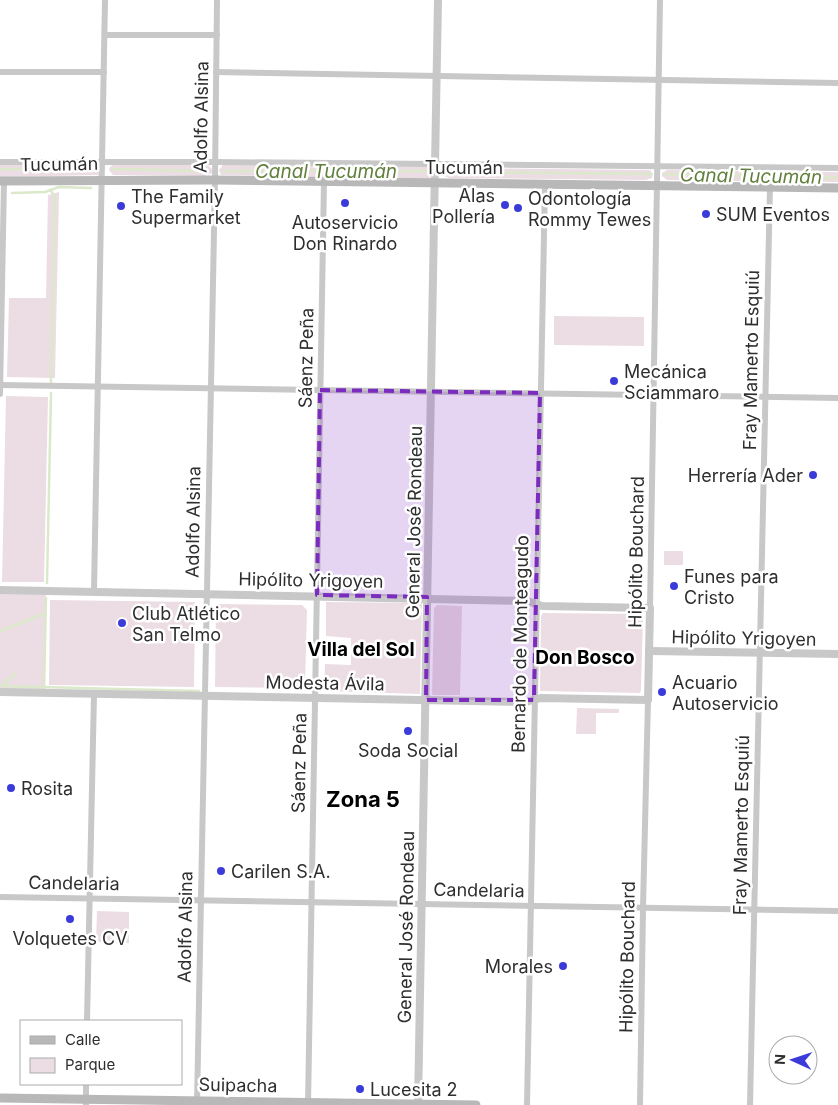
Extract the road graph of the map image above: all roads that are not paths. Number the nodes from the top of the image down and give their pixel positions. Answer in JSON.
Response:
{"nodes":[{"id":1,"x":105,"y":0,"type":"edge"},
{"id":2,"x":217,"y":0,"type":"edge"},
{"id":3,"x":438,"y":0,"type":"edge"},
{"id":4,"x":660,"y":0,"type":"edge"},
{"id":5,"x":105,"y":35,"type":"junction"},
{"id":6,"x":217,"y":35,"type":"junction"},
{"id":7,"x":0,"y":72,"type":"edge"},
{"id":8,"x":104,"y":72,"type":"junction"},
{"id":9,"x":216,"y":72,"type":"junction"},
{"id":10,"x":437,"y":76,"type":"junction"},
{"id":11,"x":659,"y":80,"type":"junction"},
{"id":12,"x":838,"y":83,"type":"edge"},
{"id":13,"x":0,"y":162,"type":"edge"},
{"id":14,"x":216,"y":162,"type":"junction"},
{"id":15,"x":103,"y":163,"type":"junction"},
{"id":16,"x":436,"y":164,"type":"junction"},
{"id":17,"x":658,"y":167,"type":"junction"},
{"id":18,"x":838,"y":168,"type":"edge"},
{"id":19,"x":103,"y":180,"type":"junction"},
{"id":20,"x":215,"y":180,"type":"junction"},
{"id":21,"x":2,"y":181,"type":"edge"},
{"id":22,"x":324,"y":181,"type":"junction"},
{"id":23,"x":436,"y":183,"type":"junction"},
{"id":24,"x":545,"y":184,"type":"junction"},
{"id":25,"x":657,"y":184,"type":"junction"},
{"id":26,"x":770,"y":186,"type":"junction"},
{"id":27,"x":838,"y":188,"type":"edge"},
{"id":28,"x":0,"y":385,"type":"edge"},
{"id":29,"x":98,"y":386,"type":"junction"},
{"id":30,"x":211,"y":388,"type":"junction"},
{"id":31,"x":320,"y":390,"type":"junction"},
{"id":32,"x":431,"y":392,"type":"junction"},
{"id":33,"x":0,"y":394,"type":"edge"},
{"id":34,"x":540,"y":394,"type":"junction"},
{"id":35,"x":654,"y":395,"type":"junction"},
{"id":36,"x":765,"y":397,"type":"junction"},
{"id":37,"x":838,"y":398,"type":"edge"},
{"id":38,"x":0,"y":590,"type":"edge"},
{"id":39,"x":94,"y":591,"type":"junction"},
{"id":40,"x":207,"y":593,"type":"junction"},
{"id":41,"x":317,"y":596,"type":"junction"},
{"id":42,"x":427,"y":598,"type":"junction"},
{"id":43,"x":536,"y":604,"type":"junction"},
{"id":44,"x":650,"y":608,"type":"junction"},
{"id":45,"x":649,"y":651,"type":"junction"},
{"id":46,"x":760,"y":653,"type":"junction"},
{"id":47,"x":838,"y":654,"type":"edge"},
{"id":48,"x":0,"y":692,"type":"edge"},
{"id":49,"x":94,"y":694,"type":"junction"},
{"id":50,"x":205,"y":696,"type":"junction"},
{"id":51,"x":315,"y":698,"type":"junction"},
{"id":52,"x":426,"y":700,"type":"junction"},
{"id":53,"x":534,"y":700,"type":"junction"},
{"id":54,"x":648,"y":700,"type":"junction"},
{"id":55,"x":0,"y":897,"type":"edge"},
{"id":56,"x":90,"y":899,"type":"junction"},
{"id":57,"x":201,"y":900,"type":"junction"},
{"id":58,"x":311,"y":902,"type":"junction"},
{"id":59,"x":422,"y":904,"type":"junction"},
{"id":60,"x":530,"y":906,"type":"junction"},
{"id":61,"x":643,"y":908,"type":"junction"},
{"id":62,"x":754,"y":910,"type":"junction"},
{"id":63,"x":838,"y":911,"type":"edge"},
{"id":64,"x":88,"y":1020,"type":"edge"},
{"id":65,"x":86,"y":1085,"type":"edge"},
{"id":66,"x":0,"y":1098,"type":"edge"},
{"id":67,"x":86,"y":1102,"type":"edge"},
{"id":68,"x":197,"y":1103,"type":"edge"},
{"id":69,"x":308,"y":1104,"type":"edge"},
{"id":70,"x":418,"y":1105,"type":"edge"},
{"id":71,"x":476,"y":1105,"type":"edge"},
{"id":72,"x":527,"y":1105,"type":"edge"},
{"id":73,"x":640,"y":1105,"type":"edge"},
{"id":74,"x":750,"y":1105,"type":"edge"}],
"edges":[{"from":1,"to":5,"type":"street"},
{"from":2,"to":6,"type":"street","name":"Adolfo Alsina"},
{"from":3,"to":10,"type":"street","name":"General José Rondeau"},
{"from":4,"to":11,"type":"street","name":"Hipólito Bouchard"},
{"from":5,"to":6,"type":"street"},
{"from":5,"to":8,"type":"street"},
{"from":6,"to":9,"type":"street","name":"Adolfo Alsina"},
{"from":7,"to":8,"type":"street"},
{"from":8,"to":15,"type":"street"},
{"from":9,"to":10,"type":"street"},
{"from":9,"to":14,"type":"street","name":"Adolfo Alsina"},
{"from":10,"to":11,"type":"street"},
{"from":10,"to":16,"type":"street","name":"General José Rondeau"},
{"from":11,"to":12,"type":"street"},
{"from":11,"to":17,"type":"street","name":"Hipólito Bouchard"},
{"from":13,"to":15,"type":"street","name":"Tucumán"},
{"from":14,"to":15,"type":"street","name":"Tucumán"},
{"from":14,"to":16,"type":"street","name":"Tucumán"},
{"from":14,"to":20,"type":"street","name":"Adolfo Alsina"},
{"from":15,"to":19,"type":"street"},
{"from":16,"to":17,"type":"street","name":"Tucumán"},
{"from":16,"to":23,"type":"street","name":"General José Rondeau"},
{"from":17,"to":18,"type":"street","name":"Tucumán"},
{"from":17,"to":25,"type":"street","name":"Hipólito Bouchard"},
{"from":19,"to":20,"type":"main road","name":"Tucumán"},
{"from":19,"to":21,"type":"main road","name":"Tucumán"},
{"from":19,"to":29,"type":"street"},
{"from":20,"to":22,"type":"main road","name":"Tucumán"},
{"from":20,"to":30,"type":"street","name":"Adolfo Alsina"},
{"from":21,"to":28,"type":"street"},
{"from":22,"to":23,"type":"main road","name":"Tucumán"},
{"from":22,"to":31,"type":"street","name":"Sáenz Peña"},
{"from":23,"to":24,"type":"main road","name":"Tucumán"},
{"from":23,"to":32,"type":"street","name":"General José Rondeau"},
{"from":24,"to":25,"type":"main road","name":"Tucumán"},
{"from":24,"to":34,"type":"street","name":"Bernardo de Monteagudo"},
{"from":25,"to":26,"type":"main road","name":"Tucumán"},
{"from":25,"to":35,"type":"street","name":"Hipólito Bouchard"},
{"from":26,"to":27,"type":"main road","name":"Tucumán"},
{"from":26,"to":36,"type":"street","name":"Fray Mamerto Esquiú"},
{"from":28,"to":29,"type":"street"},
{"from":28,"to":33,"type":"street"},
{"from":29,"to":30,"type":"street"},
{"from":29,"to":39,"type":"street"},
{"from":30,"to":31,"type":"street"},
{"from":30,"to":40,"type":"street","name":"Adolfo Alsina"},
{"from":31,"to":32,"type":"street"},
{"from":31,"to":41,"type":"street","name":"Sáenz Peña"},
{"from":32,"to":34,"type":"street"},
{"from":32,"to":42,"type":"street","name":"General José Rondeau"},
{"from":34,"to":35,"type":"street"},
{"from":34,"to":43,"type":"street","name":"Bernardo de Monteagudo"},
{"from":35,"to":36,"type":"street"},
{"from":35,"to":44,"type":"street","name":"Hipólito Bouchard"},
{"from":36,"to":37,"type":"street"},
{"from":36,"to":46,"type":"street","name":"Fray Mamerto Esquiú"},
{"from":38,"to":39,"type":"street","name":"Hipólito Yrigoyen"},
{"from":39,"to":40,"type":"street","name":"Hipólito Yrigoyen"},
{"from":40,"to":41,"type":"street","name":"Hipólito Yrigoyen"},
{"from":40,"to":50,"type":"street","name":"Adolfo Alsina"},
{"from":41,"to":42,"type":"street","name":"Hipólito Yrigoyen"},
{"from":41,"to":51,"type":"street","name":"Sáenz Peña"},
{"from":42,"to":43,"type":"street","name":"Hipólito Yrigoyen"},
{"from":42,"to":52,"type":"street","name":"General José Rondeau"},
{"from":43,"to":44,"type":"street","name":"Hipólito Yrigoyen"},
{"from":43,"to":53,"type":"street","name":"Bernardo de Monteagudo"},
{"from":44,"to":45,"type":"street","name":"Hipólito Bouchard"},
{"from":45,"to":46,"type":"street","name":"Hipólito Yrigoyen"},
{"from":45,"to":54,"type":"street","name":"Hipólito Bouchard"},
{"from":46,"to":47,"type":"street","name":"Hipólito Yrigoyen"},
{"from":46,"to":62,"type":"street","name":"Fray Mamerto Esquiú"},
{"from":48,"to":49,"type":"street","name":"Modesta Ávila"},
{"from":49,"to":50,"type":"street","name":"Modesta Ávila"},
{"from":49,"to":56,"type":"street"},
{"from":50,"to":51,"type":"street","name":"Modesta Ávila"},
{"from":50,"to":57,"type":"street","name":"Adolfo Alsina"},
{"from":51,"to":52,"type":"street","name":"Modesta Ávila"},
{"from":51,"to":58,"type":"street","name":"Sáenz Peña"},
{"from":52,"to":53,"type":"street","name":"Modesta Ávila"},
{"from":52,"to":59,"type":"street","name":"General José Rondeau"},
{"from":53,"to":54,"type":"street","name":"Modesta Ávila"},
{"from":53,"to":60,"type":"street","name":"Bernardo de Monteagudo"},
{"from":54,"to":61,"type":"street","name":"Hipólito Bouchard"},
{"from":55,"to":56,"type":"street","name":"Candelaria"},
{"from":56,"to":57,"type":"street","name":"Candelaria"},
{"from":56,"to":64,"type":"street"},
{"from":57,"to":58,"type":"street","name":"Candelaria"},
{"from":57,"to":68,"type":"street","name":"Adolfo Alsina"},
{"from":58,"to":59,"type":"street","name":"Candelaria"},
{"from":58,"to":69,"type":"street","name":"Sáenz Peña"},
{"from":59,"to":60,"type":"street","name":"Candelaria"},
{"from":59,"to":70,"type":"street","name":"General José Rondeau"},
{"from":60,"to":61,"type":"street","name":"Candelaria"},
{"from":60,"to":72,"type":"street","name":"Bernardo de Monteagudo"},
{"from":61,"to":62,"type":"street","name":"Candelaria"},
{"from":61,"to":73,"type":"street","name":"Hipólito Bouchard"},
{"from":62,"to":63,"type":"street","name":"Candelaria"},
{"from":62,"to":74,"type":"street","name":"Fray Mamerto Esquiú"},
{"from":65,"to":67,"type":"street"},
{"from":66,"to":67,"type":"main road","name":"Suipacha"},
{"from":67,"to":68,"type":"main road","name":"Suipacha"},
{"from":68,"to":69,"type":"main road","name":"Suipacha"},
{"from":69,"to":70,"type":"main road","name":"Suipacha"},
{"from":70,"to":71,"type":"main road","name":"Suipacha"}]}
